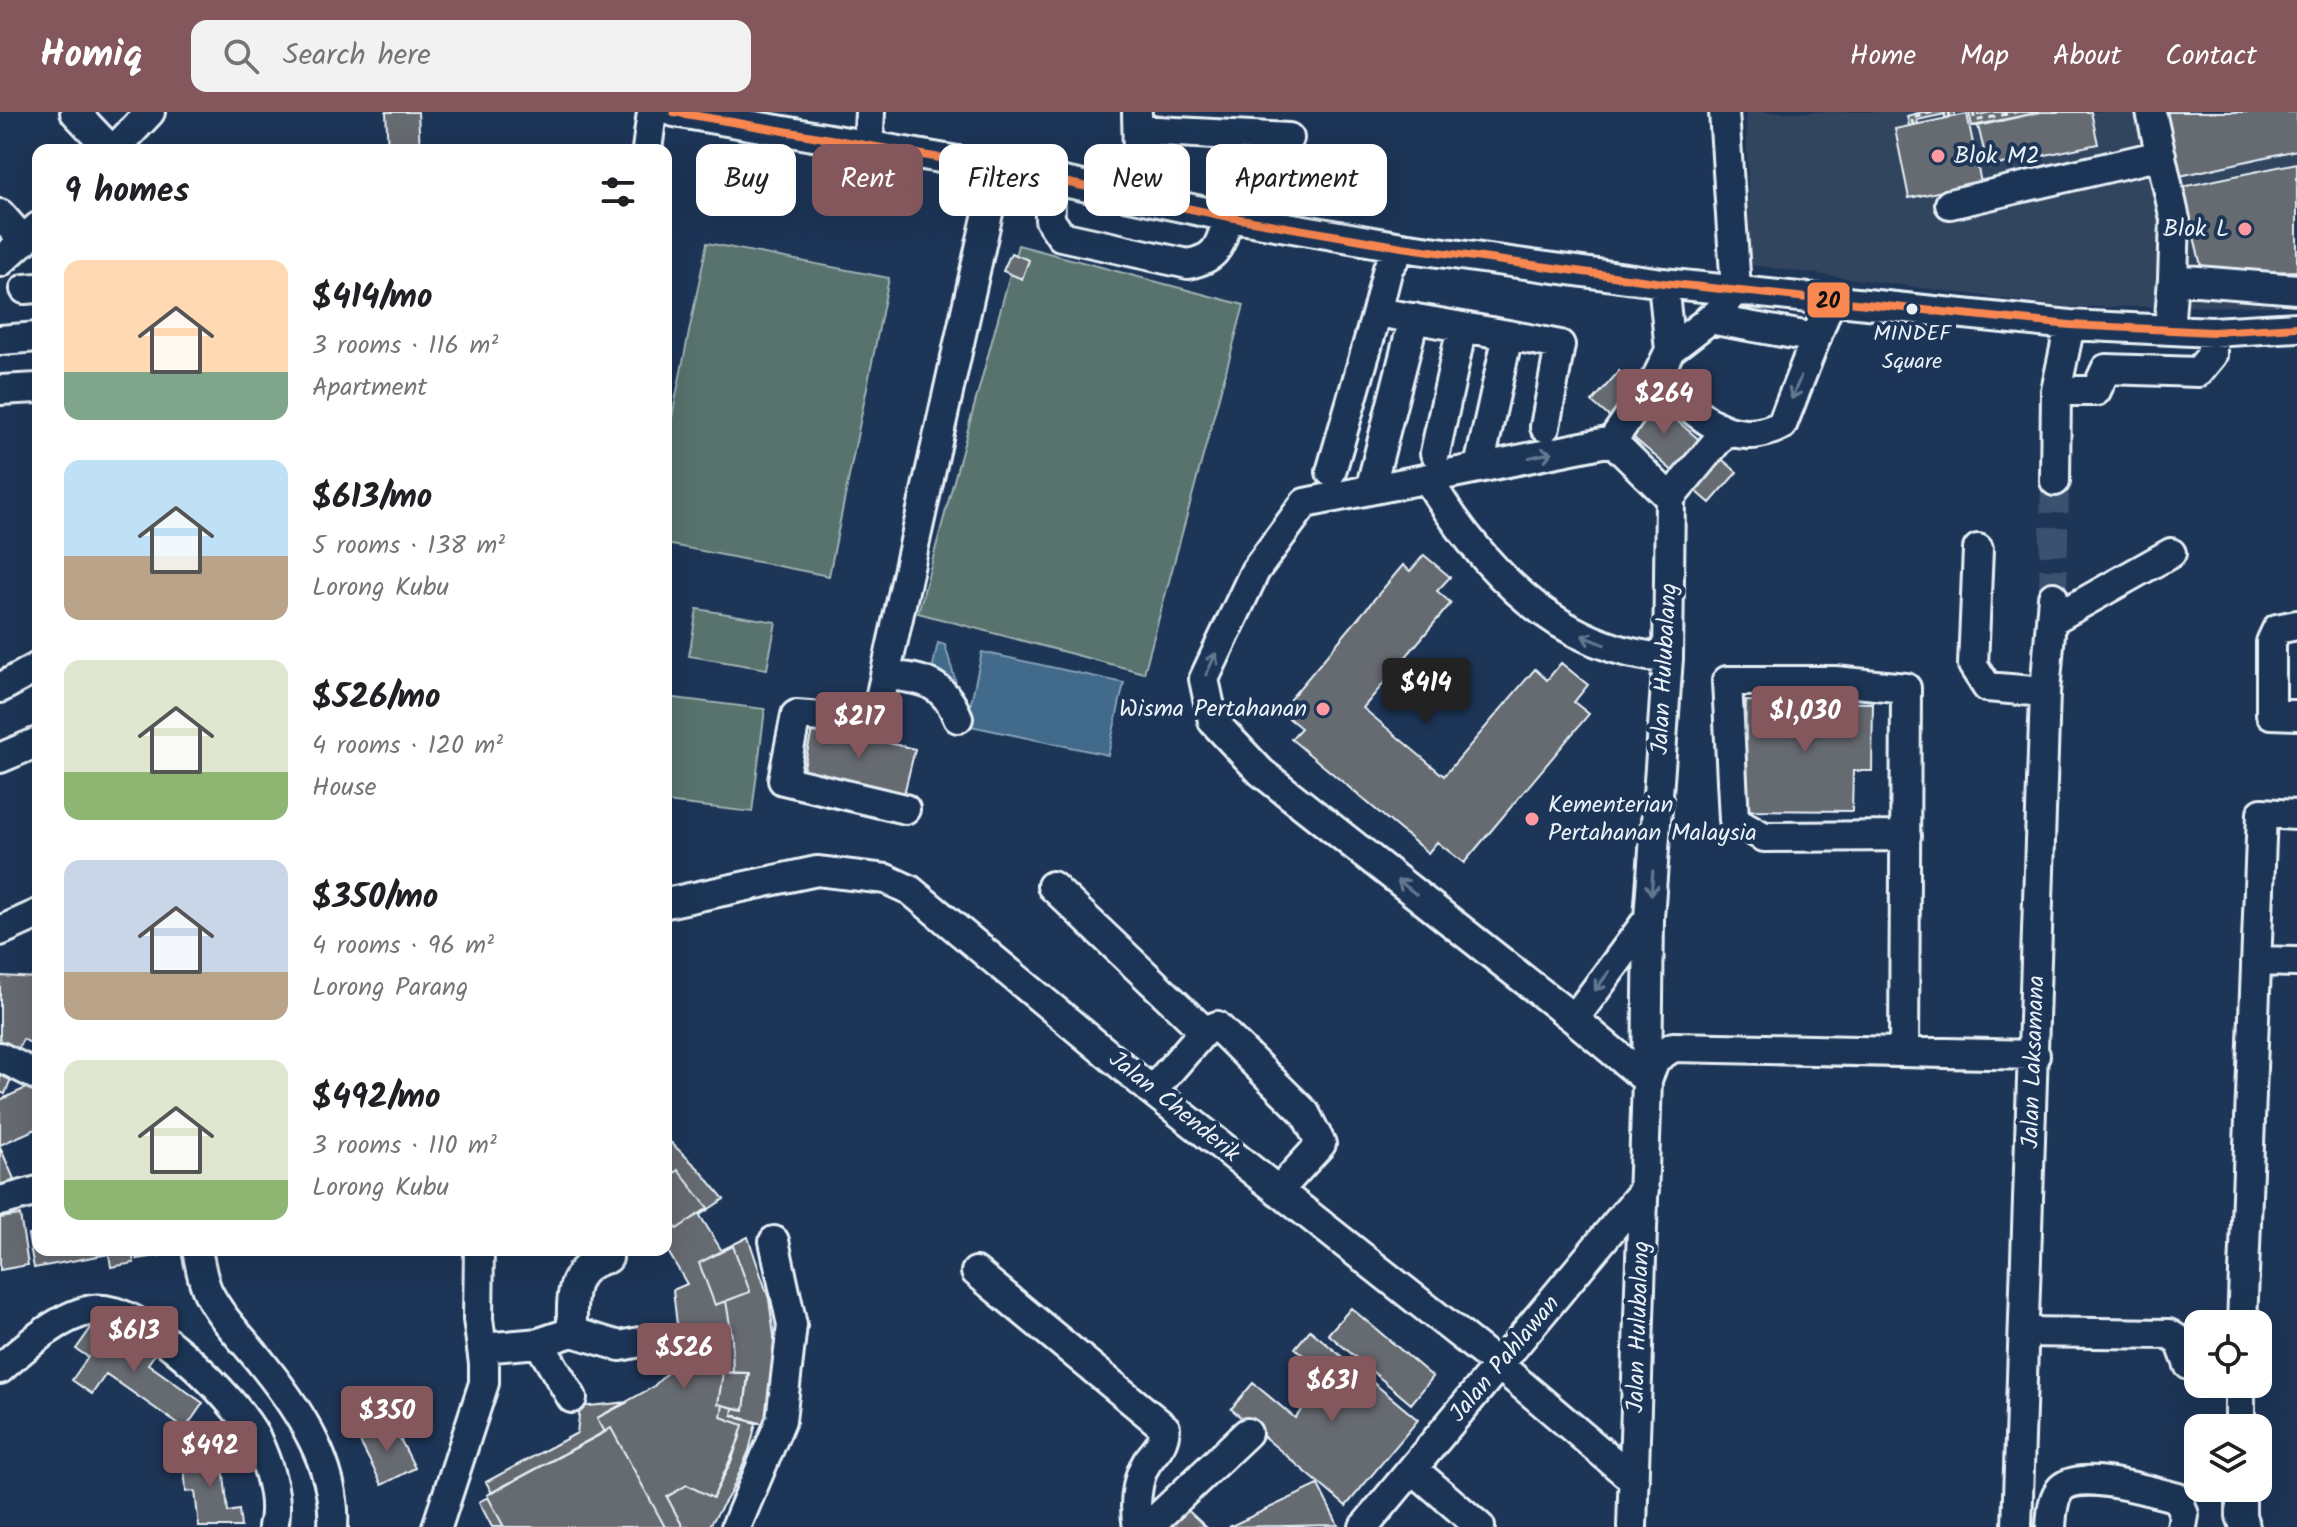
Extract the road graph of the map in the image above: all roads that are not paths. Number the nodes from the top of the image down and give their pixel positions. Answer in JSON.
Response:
{"nodes":[{"id":1,"x":75,"y":112,"type":"edge"},
{"id":2,"x":150,"y":112,"type":"edge"},
{"id":3,"x":652,"y":112,"type":"edge"},
{"id":4,"x":674,"y":112,"type":"edge"},
{"id":5,"x":870,"y":112,"type":"edge"},
{"id":6,"x":1724,"y":112,"type":"edge"},
{"id":7,"x":2151,"y":112,"type":"edge"},
{"id":8,"x":1138,"y":121,"type":"edge"},
{"id":9,"x":1289,"y":138,"type":"dead end"},
{"id":10,"x":107,"y":144,"type":"edge"},
{"id":11,"x":119,"y":144,"type":"edge"},
{"id":12,"x":648,"y":144,"type":"edge"},
{"id":13,"x":846,"y":144,"type":"edge"},
{"id":14,"x":868,"y":144,"type":"edge"},
{"id":15,"x":1138,"y":144,"type":"edge"},
{"id":16,"x":2161,"y":155,"type":"junction"},
{"id":17,"x":1950,"y":204,"type":"dead end"},
{"id":18,"x":1190,"y":208,"type":"edge"},
{"id":19,"x":0,"y":214,"type":"edge"},
{"id":20,"x":987,"y":216,"type":"edge"},
{"id":21,"x":1050,"y":216,"type":"edge"},
{"id":22,"x":1229,"y":217,"type":"junction"},
{"id":23,"x":31,"y":234,"type":"edge"},
{"id":24,"x":1402,"y":247,"type":"junction"},
{"id":25,"x":0,"y":262,"type":"edge"},
{"id":26,"x":2173,"y":279,"type":"junction"},
{"id":27,"x":1663,"y":283,"type":"junction"},
{"id":28,"x":1736,"y":289,"type":"junction"},
{"id":29,"x":2297,"y":289,"type":"edge"},
{"id":30,"x":1831,"y":299,"type":"junction"},
{"id":31,"x":1377,"y":312,"type":"junction"},
{"id":32,"x":1414,"y":318,"type":"junction"},
{"id":33,"x":1709,"y":319,"type":"junction"},
{"id":34,"x":2070,"y":325,"type":"junction"},
{"id":35,"x":1462,"y":327,"type":"junction"},
{"id":36,"x":2297,"y":327,"type":"edge"},
{"id":37,"x":2169,"y":330,"type":"junction"},
{"id":38,"x":2212,"y":332,"type":"junction"},
{"id":39,"x":1508,"y":335,"type":"junction"},
{"id":40,"x":32,"y":337,"type":"edge"},
{"id":41,"x":1816,"y":338,"type":"junction"},
{"id":42,"x":0,"y":340,"type":"edge"},
{"id":43,"x":1670,"y":350,"type":"junction"},
{"id":44,"x":1657,"y":377,"type":"junction"},
{"id":45,"x":32,"y":388,"type":"edge"},
{"id":46,"x":0,"y":390,"type":"edge"},
{"id":47,"x":2056,"y":391,"type":"junction"},
{"id":48,"x":1545,"y":427,"type":"dead end"},
{"id":49,"x":1724,"y":433,"type":"junction"},
{"id":50,"x":1612,"y":441,"type":"junction"},
{"id":51,"x":1431,"y":465,"type":"junction"},
{"id":52,"x":1479,"y":467,"type":"junction"},
{"id":53,"x":1331,"y":472,"type":"dead end"},
{"id":54,"x":2055,"y":481,"type":"tunnel mouth"},
{"id":55,"x":1370,"y":490,"type":"junction"},
{"id":56,"x":1670,"y":498,"type":"junction"},
{"id":57,"x":1978,"y":549,"type":"dead end"},
{"id":58,"x":2171,"y":553,"type":"dead end"},
{"id":59,"x":2297,"y":625,"type":"edge"},
{"id":60,"x":1668,"y":658,"type":"junction"},
{"id":61,"x":32,"y":670,"type":"edge"},
{"id":62,"x":886,"y":675,"type":"junction"},
{"id":63,"x":0,"y":688,"type":"edge"},
{"id":64,"x":2045,"y":692,"type":"junction"},
{"id":65,"x":2297,"y":715,"type":"edge"},
{"id":66,"x":958,"y":718,"type":"dead end"},
{"id":67,"x":32,"y":745,"type":"edge"},
{"id":68,"x":0,"y":758,"type":"edge"},
{"id":69,"x":905,"y":809,"type":"dead end"},
{"id":70,"x":2297,"y":815,"type":"edge"},
{"id":71,"x":1906,"y":836,"type":"junction"},
{"id":72,"x":1052,"y":886,"type":"dead end"},
{"id":73,"x":672,"y":902,"type":"edge"},
{"id":74,"x":32,"y":917,"type":"edge"},
{"id":75,"x":1649,"y":918,"type":"junction"},
{"id":76,"x":0,"y":931,"type":"edge"},
{"id":77,"x":2256,"y":961,"type":"junction"},
{"id":78,"x":2297,"y":962,"type":"edge"},
{"id":79,"x":1574,"y":1019,"type":"junction"},
{"id":80,"x":1204,"y":1031,"type":"junction"},
{"id":81,"x":1904,"y":1052,"type":"junction"},
{"id":82,"x":2035,"y":1055,"type":"junction"},
{"id":83,"x":0,"y":1057,"type":"edge"},
{"id":84,"x":32,"y":1073,"type":"edge"},
{"id":85,"x":1647,"y":1080,"type":"junction"},
{"id":86,"x":1152,"y":1091,"type":"junction"},
{"id":87,"x":1644,"y":1190,"type":"junction"},
{"id":88,"x":1278,"y":1191,"type":"junction"},
{"id":89,"x":32,"y":1193,"type":"edge"},
{"id":90,"x":0,"y":1201,"type":"edge"},
{"id":91,"x":774,"y":1241,"type":"dead end"},
{"id":92,"x":198,"y":1256,"type":"edge"},
{"id":93,"x":479,"y":1256,"type":"edge"},
{"id":94,"x":608,"y":1258,"type":"dead end"},
{"id":95,"x":1587,"y":1259,"type":"junction"},
{"id":96,"x":976,"y":1272,"type":"dead end"},
{"id":97,"x":1641,"y":1277,"type":"junction"},
{"id":98,"x":2243,"y":1310,"type":"edge"},
{"id":99,"x":572,"y":1332,"type":"junction"},
{"id":100,"x":2024,"y":1332,"type":"junction"},
{"id":101,"x":645,"y":1341,"type":"dead end"},
{"id":102,"x":539,"y":1343,"type":"junction"},
{"id":103,"x":482,"y":1348,"type":"junction"},
{"id":104,"x":2184,"y":1352,"type":"edge"},
{"id":105,"x":1500,"y":1366,"type":"junction"},
{"id":106,"x":0,"y":1369,"type":"edge"},
{"id":107,"x":572,"y":1398,"type":"dead end"},
{"id":108,"x":1247,"y":1433,"type":"dead end"},
{"id":109,"x":1413,"y":1469,"type":"junction"},
{"id":110,"x":1634,"y":1480,"type":"junction"},
{"id":111,"x":2241,"y":1502,"type":"edge"},
{"id":112,"x":445,"y":1521,"type":"edge"},
{"id":113,"x":2017,"y":1524,"type":"edge"},
{"id":114,"x":273,"y":1527,"type":"edge"},
{"id":115,"x":333,"y":1527,"type":"edge"},
{"id":116,"x":736,"y":1527,"type":"edge"},
{"id":117,"x":1138,"y":1527,"type":"edge"},
{"id":118,"x":1148,"y":1527,"type":"edge"},
{"id":119,"x":1364,"y":1527,"type":"edge"},
{"id":120,"x":1480,"y":1527,"type":"edge"},
{"id":121,"x":1632,"y":1527,"type":"edge"},
{"id":122,"x":2058,"y":1527,"type":"edge"},
{"id":123,"x":2182,"y":1527,"type":"edge"},
{"id":124,"x":2245,"y":1527,"type":"edge"}],
"edges":[{"from":1,"to":10,"type":"street"},
{"from":2,"to":11,"type":"street"},
{"from":3,"to":12,"type":"street"},
{"from":4,"to":13,"type":"street"},
{"from":5,"to":14,"type":"street"},
{"from":6,"to":28,"type":"street"},
{"from":7,"to":16,"type":"street"},
{"from":8,"to":9,"type":"street"},
{"from":8,"to":15,"type":"street"},
{"from":16,"to":17,"type":"street"},
{"from":16,"to":26,"type":"street"},
{"from":18,"to":22,"type":"street"},
{"from":19,"to":23,"type":"street"},
{"from":20,"to":62,"type":"street"},
{"from":21,"to":22,"type":"street"},
{"from":22,"to":24,"type":"street"},
{"from":23,"to":25,"type":"street"},
{"from":24,"to":27,"type":"street"},
{"from":24,"to":31,"type":"street"},
{"from":26,"to":29,"type":"street"},
{"from":26,"to":37,"type":"street"},
{"from":27,"to":28,"type":"street"},
{"from":27,"to":43,"type":"street"},
{"from":28,"to":30,"type":"street"},
{"from":28,"to":33,"type":"street"},
{"from":30,"to":34,"type":"street"},
{"from":30,"to":41,"type":"street"},
{"from":31,"to":32,"type":"street"},
{"from":31,"to":53,"type":"street"},
{"from":32,"to":35,"type":"street"},
{"from":32,"to":55,"type":"street"},
{"from":33,"to":41,"type":"street"},
{"from":33,"to":43,"type":"street"},
{"from":34,"to":37,"type":"street"},
{"from":34,"to":47,"type":"street"},
{"from":35,"to":39,"type":"street"},
{"from":35,"to":51,"type":"street"},
{"from":36,"to":38,"type":"street"},
{"from":37,"to":38,"type":"street"},
{"from":38,"to":47,"type":"street"},
{"from":39,"to":48,"type":"street"},
{"from":39,"to":52,"type":"street"},
{"from":40,"to":42,"type":"street"},
{"from":41,"to":49,"type":"street","one_way":true},
{"from":43,"to":44,"type":"street"},
{"from":44,"to":49,"type":"street"},
{"from":44,"to":50,"type":"street"},
{"from":45,"to":46,"type":"street"},
{"from":47,"to":54,"type":"street"},
{"from":49,"to":56,"type":"street"},
{"from":52,"to":50,"type":"street","one_way":true},
{"from":50,"to":56,"type":"street"},
{"from":51,"to":52,"type":"street"},
{"from":51,"to":55,"type":"street"},
{"from":60,"to":51,"type":"street","one_way":true},
{"from":79,"to":55,"type":"street","one_way":true},
{"from":56,"to":60,"type":"street","name":"Jalan Hulubalang"},
{"from":57,"to":64,"type":"street"},
{"from":58,"to":64,"type":"street","name":"Jalan Laksamana"},
{"from":59,"to":65,"type":"street"},
{"from":60,"to":75,"type":"street","name":"Jalan Hulubalang","one_way":true},
{"from":61,"to":63,"type":"street"},
{"from":62,"to":66,"type":"street"},
{"from":62,"to":69,"type":"street"},
{"from":64,"to":82,"type":"street","name":"Jalan Laksamana"},
{"from":67,"to":68,"type":"street"},
{"from":70,"to":77,"type":"street"},
{"from":71,"to":71,"type":"street"},
{"from":71,"to":81,"type":"street"},
{"from":72,"to":80,"type":"street"},
{"from":73,"to":86,"type":"street","name":"Jalan Chenderik"},
{"from":74,"to":76,"type":"street"},
{"from":75,"to":79,"type":"street","one_way":true},
{"from":75,"to":85,"type":"street","name":"Jalan Hulubalang"},
{"from":77,"to":78,"type":"street"},
{"from":77,"to":98,"type":"street"},
{"from":79,"to":85,"type":"street"},
{"from":80,"to":86,"type":"street"},
{"from":80,"to":88,"type":"street"},
{"from":81,"to":82,"type":"street"},
{"from":81,"to":85,"type":"street"},
{"from":82,"to":100,"type":"street","name":"Jalan Laksamana"},
{"from":83,"to":84,"type":"street"},
{"from":85,"to":87,"type":"street","name":"Jalan Hulubalang"},
{"from":86,"to":88,"type":"street","name":"Jalan Chenderik"},
{"from":87,"to":95,"type":"street","name":"Jalan Pahlawan"},
{"from":87,"to":97,"type":"street","name":"Jalan Hulubalang"},
{"from":88,"to":105,"type":"street","name":"Jalan Chenderik"},
{"from":89,"to":90,"type":"street"},
{"from":91,"to":116,"type":"street"},
{"from":92,"to":115,"type":"street"},
{"from":93,"to":103,"type":"street"},
{"from":94,"to":99,"type":"street"},
{"from":95,"to":97,"type":"street"},
{"from":95,"to":105,"type":"street","name":"Jalan Pahlawan"},
{"from":96,"to":117,"type":"street"},
{"from":97,"to":110,"type":"street","name":"Jalan Hulubalang"},
{"from":99,"to":101,"type":"street"},
{"from":99,"to":102,"type":"street"},
{"from":100,"to":104,"type":"street"},
{"from":100,"to":113,"type":"street","name":"Jalan Laksamana"},
{"from":102,"to":103,"type":"street"},
{"from":102,"to":107,"type":"street"},
{"from":103,"to":112,"type":"street"},
{"from":105,"to":109,"type":"street","name":"Jalan Pahlawan"},
{"from":105,"to":110,"type":"street","name":"Jalan Chenderik"},
{"from":106,"to":114,"type":"street"},
{"from":108,"to":118,"type":"street"},
{"from":109,"to":119,"type":"street","name":"Jalan Pahlawan"},
{"from":109,"to":120,"type":"street"},
{"from":110,"to":121,"type":"street","name":"Jalan Hulubalang"},
{"from":111,"to":124,"type":"street"},
{"from":113,"to":122,"type":"street"},
{"from":122,"to":123,"type":"street"}]}
